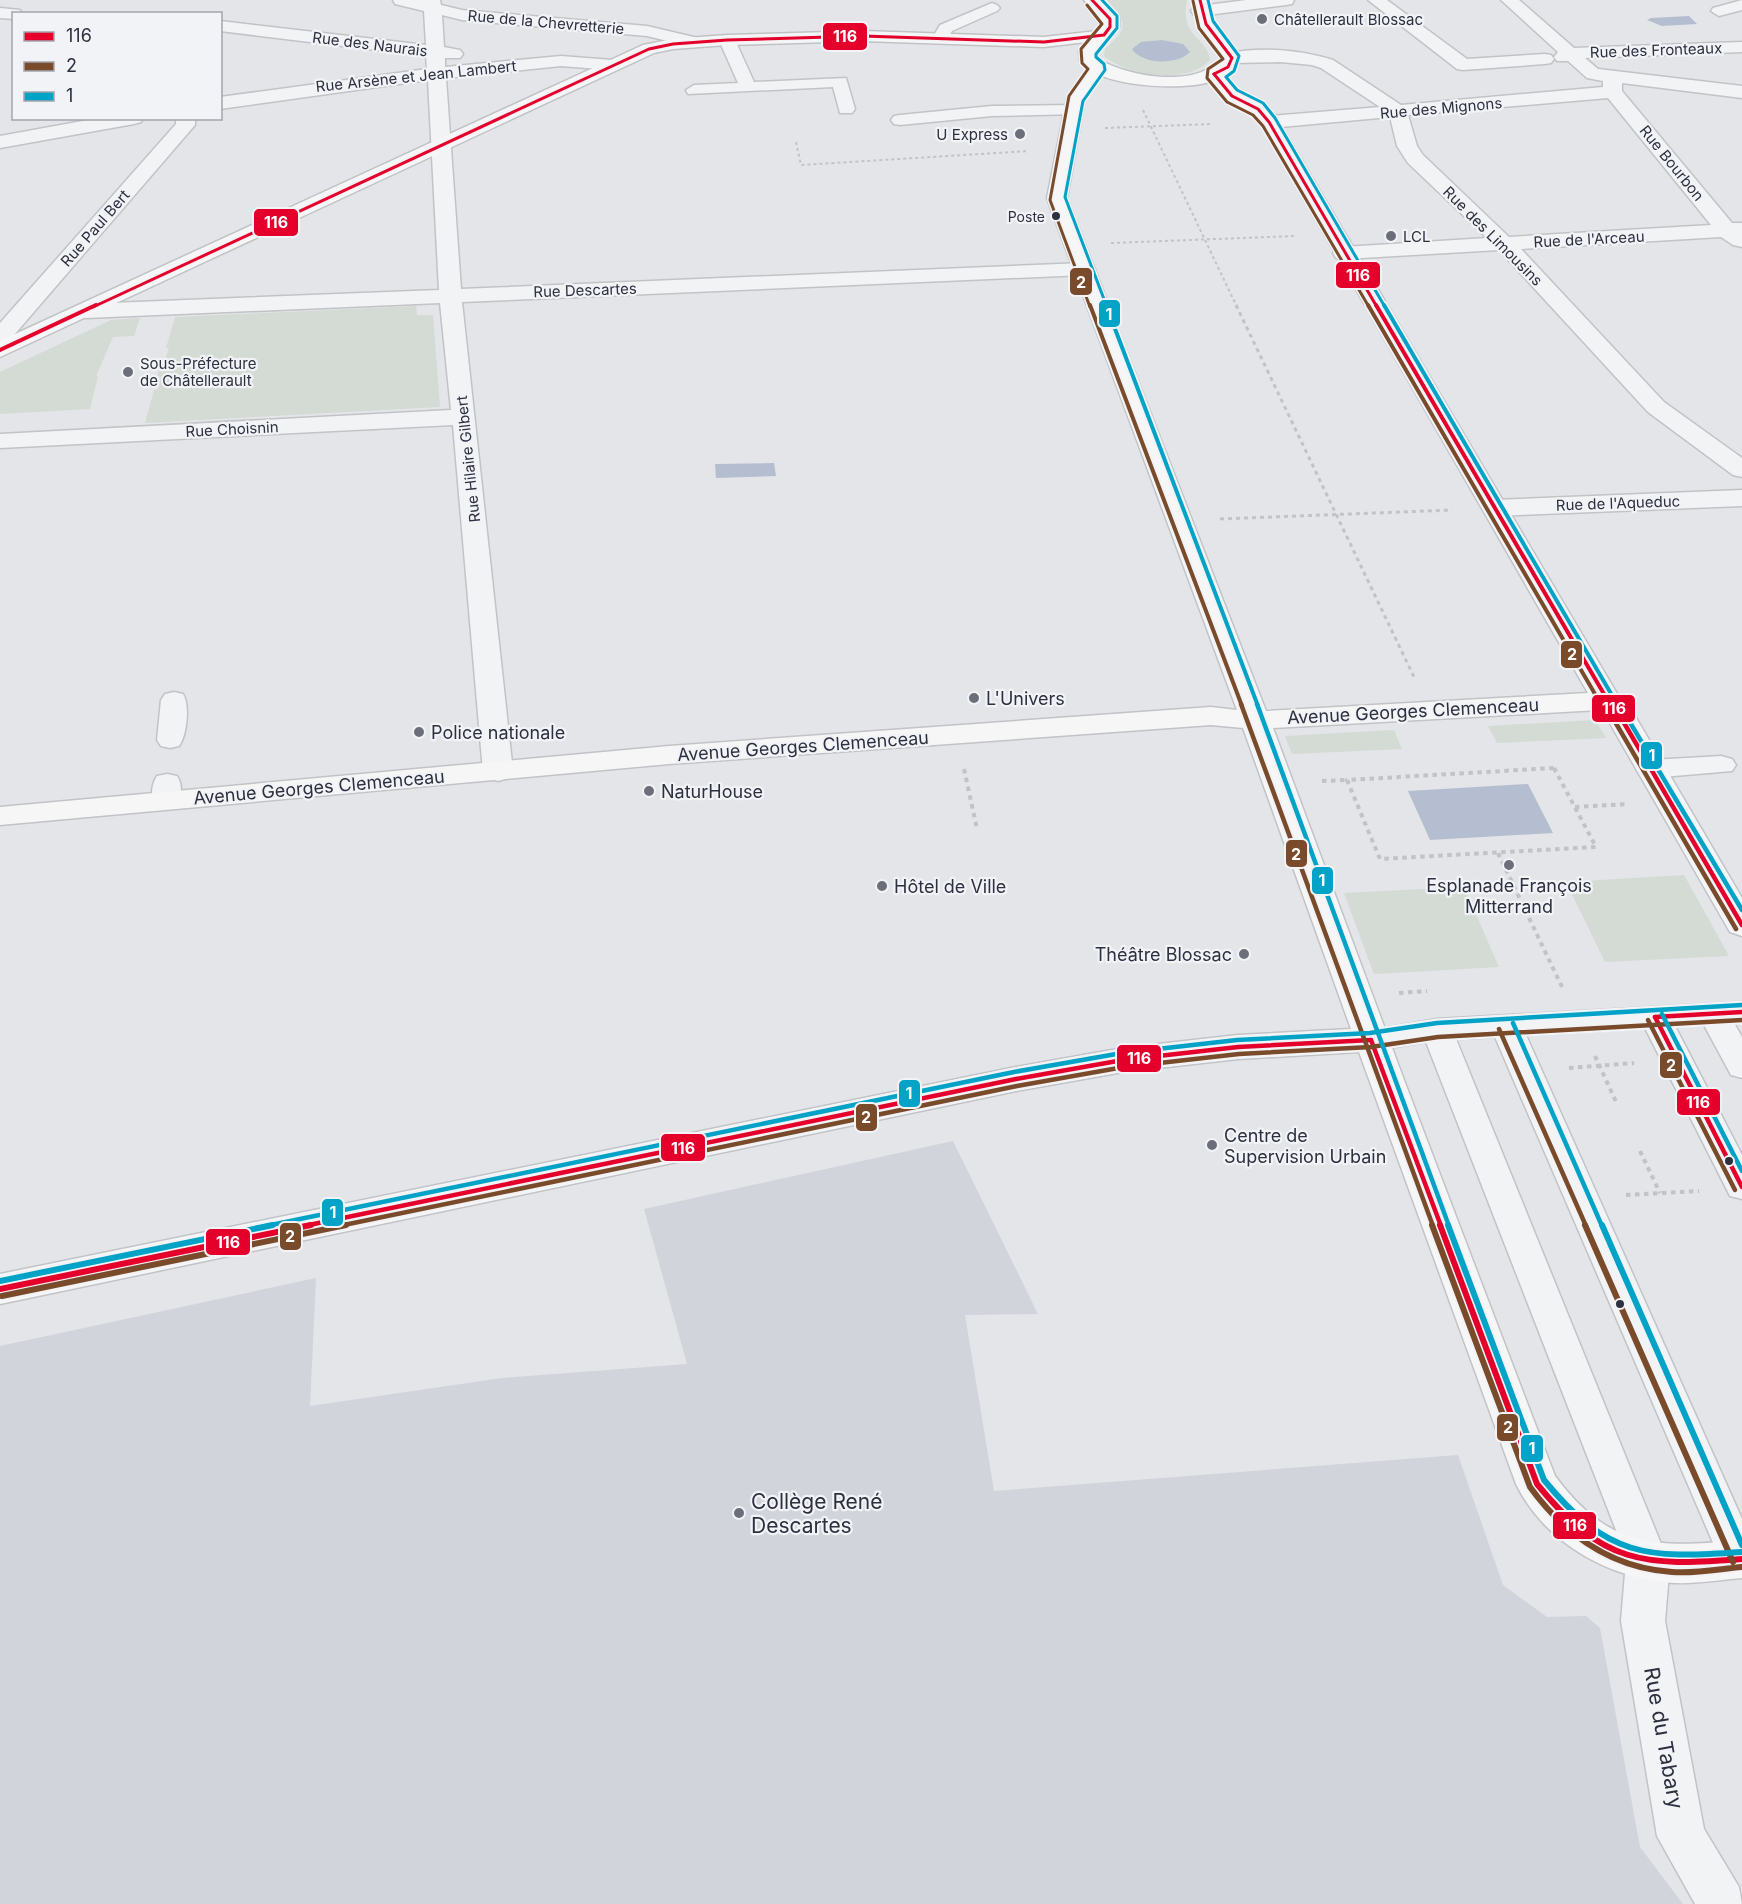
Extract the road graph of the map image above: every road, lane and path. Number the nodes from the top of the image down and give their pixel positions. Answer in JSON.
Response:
{"nodes":[{"id":1,"x":401,"y":0,"type":"edge"},
{"id":2,"x":465,"y":0,"type":"edge"},
{"id":3,"x":1092,"y":0,"type":"edge"},
{"id":4,"x":1286,"y":0,"type":"edge"},
{"id":5,"x":1376,"y":0,"type":"edge"},
{"id":6,"x":1509,"y":0,"type":"edge"},
{"id":7,"x":432,"y":5,"type":"edge"},
{"id":8,"x":1200,"y":5,"type":"edge"},
{"id":9,"x":1742,"y":5,"type":"edge"},
{"id":10,"x":992,"y":8,"type":"dead end"},
{"id":11,"x":1719,"y":11,"type":"dead end"},
{"id":12,"x":222,"y":26,"type":"edge"},
{"id":13,"x":1104,"y":35,"type":"junction"},
{"id":14,"x":941,"y":37,"type":"junction"},
{"id":15,"x":728,"y":40,"type":"junction"},
{"id":16,"x":692,"y":42,"type":"junction"},
{"id":17,"x":1018,"y":42,"type":"junction"},
{"id":18,"x":1742,"y":47,"type":"edge"},
{"id":19,"x":434,"y":52,"type":"junction"},
{"id":20,"x":1559,"y":56,"type":"junction"},
{"id":21,"x":1232,"y":58,"type":"junction"},
{"id":22,"x":520,"y":64,"type":"junction"},
{"id":23,"x":1094,"y":64,"type":"junction"},
{"id":24,"x":612,"y":65,"type":"junction"},
{"id":25,"x":435,"y":73,"type":"junction"},
{"id":26,"x":1214,"y":74,"type":"junction"},
{"id":27,"x":1613,"y":84,"type":"junction"},
{"id":28,"x":747,"y":87,"type":"junction"},
{"id":29,"x":694,"y":90,"type":"dead end"},
{"id":30,"x":1742,"y":92,"type":"edge"},
{"id":31,"x":222,"y":103,"type":"edge"},
{"id":32,"x":846,"y":109,"type":"dead end"},
{"id":33,"x":1143,"y":109,"type":"dead end"},
{"id":34,"x":1398,"y":112,"type":"junction"},
{"id":35,"x":123,"y":120,"type":"edge"},
{"id":36,"x":186,"y":120,"type":"edge"},
{"id":37,"x":900,"y":120,"type":"dead end"},
{"id":38,"x":1269,"y":122,"type":"junction"},
{"id":39,"x":1150,"y":126,"type":"junction"},
{"id":40,"x":1071,"y":128,"type":"junction"},
{"id":41,"x":0,"y":142,"type":"edge"},
{"id":42,"x":796,"y":142,"type":"dead end"},
{"id":43,"x":442,"y":147,"type":"junction"},
{"id":44,"x":1737,"y":235,"type":"edge"},
{"id":45,"x":1206,"y":239,"type":"junction"},
{"id":46,"x":1074,"y":244,"type":"junction"},
{"id":47,"x":1338,"y":244,"type":"junction"},
{"id":48,"x":1504,"y":244,"type":"junction"},
{"id":49,"x":1084,"y":269,"type":"junction"},
{"id":50,"x":450,"y":295,"type":"junction"},
{"id":51,"x":86,"y":311,"type":"junction"},
{"id":52,"x":0,"y":336,"type":"edge"},
{"id":53,"x":0,"y":350,"type":"edge"},
{"id":54,"x":464,"y":417,"type":"junction"},
{"id":55,"x":0,"y":441,"type":"edge"},
{"id":56,"x":1742,"y":470,"type":"edge"},
{"id":57,"x":1742,"y":498,"type":"edge"},
{"id":58,"x":1495,"y":508,"type":"junction"},
{"id":59,"x":1338,"y":515,"type":"junction"},
{"id":60,"x":1179,"y":521,"type":"junction"},
{"id":61,"x":174,"y":700,"type":"dead end"},
{"id":62,"x":1607,"y":702,"type":"junction"},
{"id":63,"x":1430,"y":710,"type":"junction"},
{"id":64,"x":1254,"y":720,"type":"junction"},
{"id":65,"x":958,"y":735,"type":"junction"},
{"id":66,"x":170,"y":740,"type":"dead end"},
{"id":67,"x":1721,"y":765,"type":"dead end"},
{"id":68,"x":1651,"y":769,"type":"junction"},
{"id":69,"x":498,"y":772,"type":"junction"},
{"id":70,"x":1347,"y":779,"type":"junction"},
{"id":71,"x":1279,"y":783,"type":"junction"},
{"id":72,"x":1670,"y":802,"type":"junction"},
{"id":73,"x":1575,"y":807,"type":"junction"},
{"id":74,"x":0,"y":816,"type":"edge"},
{"id":75,"x":977,"y":829,"type":"dead end"},
{"id":76,"x":1498,"y":852,"type":"junction"},
{"id":77,"x":1742,"y":925,"type":"edge"},
{"id":78,"x":1565,"y":992,"type":"dead end"},
{"id":79,"x":1728,"y":1013,"type":"edge"},
{"id":80,"x":1655,"y":1017,"type":"junction"},
{"id":81,"x":1506,"y":1026,"type":"junction"},
{"id":82,"x":1437,"y":1030,"type":"junction"},
{"id":83,"x":1371,"y":1040,"type":"junction"},
{"id":84,"x":1742,"y":1067,"type":"edge"},
{"id":85,"x":1607,"y":1081,"type":"dead end"},
{"id":86,"x":1617,"y":1104,"type":"dead end"},
{"id":87,"x":1640,"y":1151,"type":"dead end"},
{"id":88,"x":1742,"y":1187,"type":"edge"},
{"id":89,"x":1707,"y":1191,"type":"dead end"},
{"id":90,"x":1660,"y":1193,"type":"junction"},
{"id":91,"x":1581,"y":1197,"type":"junction"},
{"id":92,"x":0,"y":1289,"type":"edge"},
{"id":93,"x":1741,"y":1559,"type":"edge"},
{"id":94,"x":1648,"y":1561,"type":"junction"},
{"id":95,"x":1722,"y":1904,"type":"edge"}],
"edges":[{"from":1,"to":7,"type":"street","name":"Rue de la Chevretterie"},
{"from":2,"to":7,"type":"street"},
{"from":3,"to":13,"type":"main road"},
{"from":4,"to":8,"type":"street"},
{"from":5,"to":20,"type":"street","name":"Rue des Fronteaux"},
{"from":6,"to":20,"type":"street"},
{"from":7,"to":16,"type":"street","name":"Rue de la Chevretterie"},
{"from":7,"to":19,"type":"street","name":"Rue Hilaire Gilbert"},
{"from":8,"to":21,"type":"main road"},
{"from":9,"to":11,"type":"lane"},
{"from":10,"to":14,"type":"lane"},
{"from":12,"to":19,"type":"street","name":"Rue des Naurais"},
{"from":13,"to":17,"type":"main road"},
{"from":13,"to":23,"type":"main road"},
{"from":14,"to":15,"type":"main road"},
{"from":14,"to":17,"type":"main road"},
{"from":15,"to":16,"type":"main road"},
{"from":15,"to":28,"type":"lane"},
{"from":16,"to":24,"type":"main road"},
{"from":17,"to":23,"type":"main road"},
{"from":18,"to":20,"type":"street","name":"Rue des Fronteaux"},
{"from":19,"to":22,"type":"street","name":"Rue des Naurais"},
{"from":19,"to":25,"type":"street","name":"Rue Hilaire Gilbert"},
{"from":20,"to":27,"type":"street"},
{"from":21,"to":26,"type":"main road"},
{"from":21,"to":34,"type":"street"},
{"from":22,"to":24,"type":"street","name":"Rue Arsène et Jean Lambert"},
{"from":22,"to":25,"type":"street","name":"Rue Arsène et Jean Lambert"},
{"from":23,"to":26,"type":"main road"},
{"from":23,"to":40,"type":"main road"},
{"from":24,"to":43,"type":"main road"},
{"from":25,"to":31,"type":"street","name":"Rue Arsène et Jean Lambert"},
{"from":25,"to":43,"type":"street","name":"Rue Hilaire Gilbert"},
{"from":26,"to":38,"type":"main road"},
{"from":27,"to":30,"type":"street"},
{"from":27,"to":34,"type":"street","name":"Rue des Mignons"},
{"from":27,"to":44,"type":"street","name":"Rue Bourbon"},
{"from":28,"to":29,"type":"lane"},
{"from":28,"to":32,"type":"lane"},
{"from":33,"to":39,"type":"path"},
{"from":34,"to":38,"type":"street","name":"Rue des Mignons"},
{"from":34,"to":48,"type":"street","name":"Rue des Limousins"},
{"from":35,"to":41,"type":"street"},
{"from":36,"to":52,"type":"street","name":"Rue Paul Bert"},
{"from":37,"to":40,"type":"lane"},
{"from":38,"to":39,"type":"path"},
{"from":38,"to":47,"type":"main road"},
{"from":39,"to":40,"type":"path"},
{"from":39,"to":45,"type":"path"},
{"from":40,"to":42,"type":"path"},
{"from":40,"to":46,"type":"main road"},
{"from":43,"to":50,"type":"street","name":"Rue Hilaire Gilbert"},
{"from":43,"to":51,"type":"main road"},
{"from":44,"to":48,"type":"street","name":"Rue de l'Arceau"},
{"from":45,"to":46,"type":"path"},
{"from":45,"to":47,"type":"path"},
{"from":45,"to":59,"type":"path"},
{"from":46,"to":49,"type":"main road"},
{"from":47,"to":48,"type":"street","name":"Rue de l'Arceau"},
{"from":47,"to":58,"type":"main road"},
{"from":48,"to":56,"type":"street","name":"Rue des Limousins"},
{"from":49,"to":50,"type":"street","name":"Rue Descartes"},
{"from":49,"to":60,"type":"main road"},
{"from":50,"to":51,"type":"street","name":"Rue Descartes"},
{"from":50,"to":54,"type":"street","name":"Rue Hilaire Gilbert"},
{"from":51,"to":53,"type":"main road"},
{"from":54,"to":55,"type":"street","name":"Rue Choisnin"},
{"from":54,"to":69,"type":"street","name":"Rue Hilaire Gilbert"},
{"from":57,"to":58,"type":"street","name":"Rue de l'Aqueduc"},
{"from":58,"to":59,"type":"path"},
{"from":58,"to":62,"type":"main road"},
{"from":59,"to":60,"type":"path"},
{"from":59,"to":63,"type":"path"},
{"from":60,"to":64,"type":"main road"},
{"from":61,"to":66,"type":"lane"},
{"from":62,"to":63,"type":"main road","name":"Avenue Georges Clemenceau"},
{"from":62,"to":68,"type":"main road"},
{"from":63,"to":64,"type":"main road","name":"Avenue Georges Clemenceau"},
{"from":64,"to":65,"type":"main road","name":"Avenue Georges Clemenceau"},
{"from":64,"to":71,"type":"main road"},
{"from":65,"to":69,"type":"main road","name":"Avenue Georges Clemenceau"},
{"from":65,"to":75,"type":"path"},
{"from":67,"to":68,"type":"street"},
{"from":68,"to":72,"type":"main road"},
{"from":69,"to":74,"type":"main road","name":"Avenue Georges Clemenceau"},
{"from":70,"to":71,"type":"path"},
{"from":70,"to":73,"type":"path"},
{"from":70,"to":76,"type":"path"},
{"from":71,"to":83,"type":"main road"},
{"from":72,"to":73,"type":"path"},
{"from":72,"to":77,"type":"main road"},
{"from":73,"to":76,"type":"path"},
{"from":76,"to":78,"type":"path"},
{"from":79,"to":80,"type":"lane"},
{"from":79,"to":84,"type":"lane"},
{"from":80,"to":81,"type":"lane"},
{"from":80,"to":88,"type":"lane"},
{"from":81,"to":82,"type":"lane"},
{"from":81,"to":91,"type":"lane"},
{"from":82,"to":83,"type":"lane"},
{"from":82,"to":94,"type":"lane"},
{"from":83,"to":92,"type":"main road"},
{"from":83,"to":94,"type":"main road"},
{"from":85,"to":86,"type":"path"},
{"from":87,"to":90,"type":"path"},
{"from":89,"to":90,"type":"path"},
{"from":90,"to":91,"type":"path"},
{"from":91,"to":93,"type":"lane"},
{"from":93,"to":94,"type":"main road"},
{"from":94,"to":95,"type":"street","name":"Rue du Tabary"}]}
